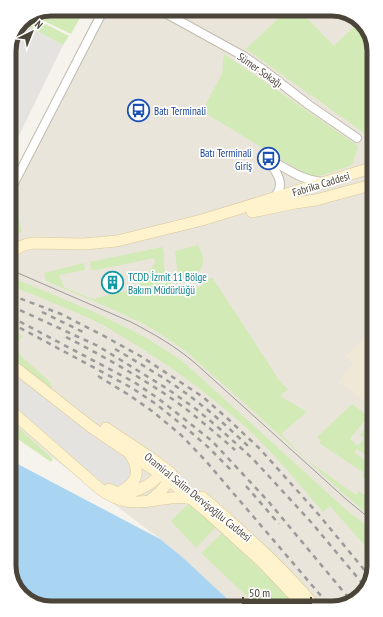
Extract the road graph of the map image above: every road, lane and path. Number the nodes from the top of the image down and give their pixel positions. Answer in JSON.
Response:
{"nodes":[{"id":1,"x":100,"y":16,"type":"edge"},
{"id":2,"x":171,"y":16,"type":"edge"},
{"id":3,"x":357,"y":138,"type":"dead end"},
{"id":4,"x":367,"y":169,"type":"edge"},
{"id":5,"x":16,"y":179,"type":"edge"},
{"id":6,"x":324,"y":182,"type":"junction"},
{"id":7,"x":367,"y":187,"type":"edge"},
{"id":8,"x":271,"y":200,"type":"junction"},
{"id":9,"x":202,"y":220,"type":"junction"},
{"id":10,"x":16,"y":249,"type":"edge"},
{"id":11,"x":16,"y":368,"type":"edge"},
{"id":12,"x":49,"y":394,"type":"junction"},
{"id":13,"x":16,"y":415,"type":"edge"},
{"id":14,"x":130,"y":454,"type":"junction"},
{"id":15,"x":84,"y":474,"type":"junction"},
{"id":16,"x":167,"y":475,"type":"junction"},
{"id":17,"x":120,"y":493,"type":"junction"},
{"id":18,"x":192,"y":500,"type":"junction"},
{"id":19,"x":148,"y":501,"type":"junction"},
{"id":20,"x":299,"y":601,"type":"edge"},
{"id":21,"x":310,"y":601,"type":"edge"}],
"edges":[{"from":1,"to":5,"type":"street"},
{"from":2,"to":3,"type":"street","name":"Sümer Sokağı"},
{"from":4,"to":6,"type":"main road","name":"Fabrika Caddesi"},
{"from":6,"to":8,"type":"main road","name":"Fabrika Caddesi"},
{"from":6,"to":8,"type":"street"},
{"from":7,"to":9,"type":"main road"},
{"from":8,"to":9,"type":"main road","name":"Fabrika Caddesi"},
{"from":9,"to":10,"type":"main road"},
{"from":11,"to":12,"type":"main road"},
{"from":12,"to":14,"type":"main road"},
{"from":12,"to":16,"type":"main road","name":"Oramiral Salim Dervişoğllu Caddesi"},
{"from":13,"to":15,"type":"main road"},
{"from":14,"to":16,"type":"main road"},
{"from":14,"to":17,"type":"main road"},
{"from":15,"to":17,"type":"main road"},
{"from":15,"to":19,"type":"main road"},
{"from":16,"to":17,"type":"main road"},
{"from":16,"to":18,"type":"main road","name":"Oramiral Salim Dervişoğllu Caddesi"},
{"from":16,"to":19,"type":"main road"},
{"from":16,"to":21,"type":"main road","name":"Oramiral Salim Dervişoğllu Caddesi"},
{"from":18,"to":19,"type":"main road"},
{"from":18,"to":20,"type":"main road","name":"Oramiral Salim Dervişoğllu Caddesi"}]}
